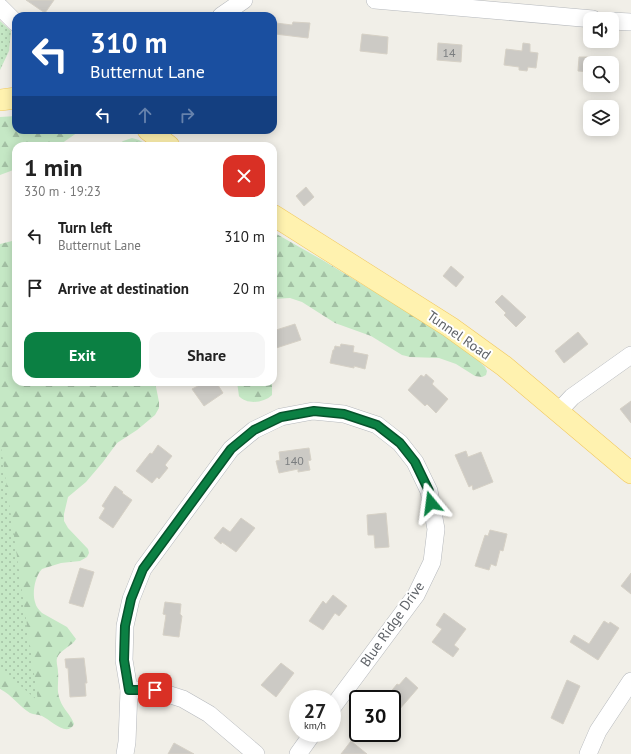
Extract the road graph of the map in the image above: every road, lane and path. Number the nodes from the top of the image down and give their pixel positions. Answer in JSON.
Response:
{"nodes":[{"id":1,"x":244,"y":0,"type":"edge"},
{"id":2,"x":375,"y":0,"type":"edge"},
{"id":3,"x":0,"y":7,"type":"edge"},
{"id":4,"x":227,"y":12,"type":"edge"},
{"id":5,"x":583,"y":18,"type":"edge"},
{"id":6,"x":12,"y":19,"type":"edge"},
{"id":7,"x":619,"y":21,"type":"edge"},
{"id":8,"x":631,"y":22,"type":"edge"},
{"id":9,"x":12,"y":98,"type":"edge"},
{"id":10,"x":0,"y":100,"type":"edge"},
{"id":11,"x":154,"y":134,"type":"edge"},
{"id":12,"x":164,"y":142,"type":"edge"},
{"id":13,"x":277,"y":218,"type":"edge"},
{"id":14,"x":631,"y":355,"type":"edge"},
{"id":15,"x":558,"y":412,"type":"junction"},
{"id":16,"x":631,"y":473,"type":"edge"},
{"id":17,"x":631,"y":681,"type":"edge"},
{"id":18,"x":129,"y":690,"type":"junction"},
{"id":19,"x":341,"y":696,"type":"edge"},
{"id":20,"x":307,"y":742,"type":"edge"},
{"id":21,"x":125,"y":754,"type":"edge"},
{"id":22,"x":256,"y":754,"type":"edge"},
{"id":23,"x":298,"y":754,"type":"edge"},
{"id":24,"x":588,"y":754,"type":"edge"}],
"edges":[{"from":1,"to":4,"type":"street"},
{"from":2,"to":5,"type":"street"},
{"from":3,"to":6,"type":"street"},
{"from":7,"to":8,"type":"street"},
{"from":9,"to":10,"type":"main road"},
{"from":11,"to":12,"type":"main road"},
{"from":13,"to":15,"type":"main road","name":"Tunnel Road"},
{"from":14,"to":15,"type":"street"},
{"from":15,"to":16,"type":"main road","name":"Tunnel Road"},
{"from":17,"to":24,"type":"street"},
{"from":18,"to":19,"type":"street","name":"Blue Ridge Drive"},
{"from":18,"to":21,"type":"street","name":"Blue Ridge Drive"},
{"from":18,"to":22,"type":"street"},
{"from":20,"to":23,"type":"street"}]}
